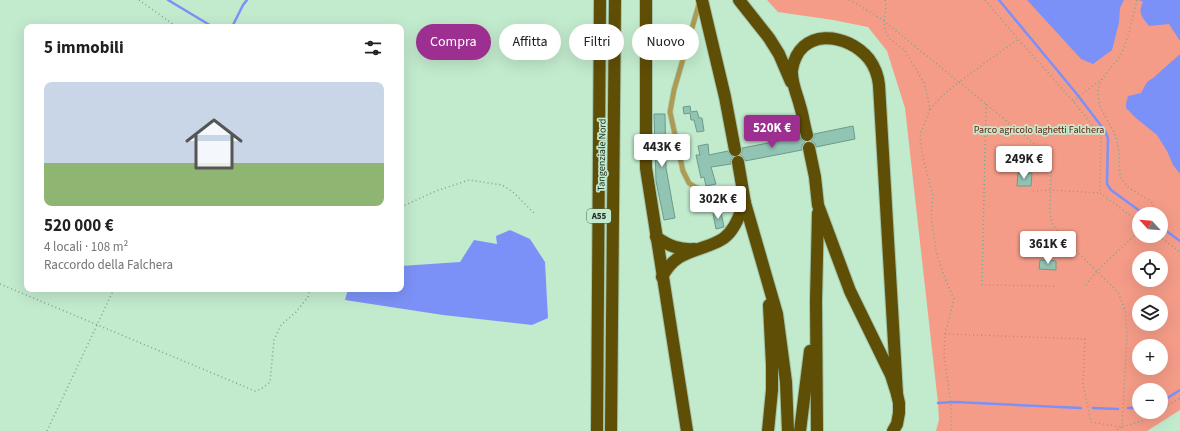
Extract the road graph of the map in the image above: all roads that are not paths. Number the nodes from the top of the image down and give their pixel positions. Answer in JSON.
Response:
{"nodes":[{"id":1,"x":600,"y":0,"type":"edge"},
{"id":2,"x":615,"y":0,"type":"edge"},
{"id":3,"x":646,"y":0,"type":"edge"},
{"id":4,"x":701,"y":0,"type":"edge"},
{"id":5,"x":739,"y":0,"type":"edge"},
{"id":6,"x":796,"y":92,"type":"junction"},
{"id":7,"x":807,"y":135,"type":"dead end"},
{"id":8,"x":809,"y":148,"type":"dead end"},
{"id":9,"x":735,"y":150,"type":"dead end"},
{"id":10,"x":738,"y":162,"type":"dead end"},
{"id":11,"x":744,"y":200,"type":"junction"},
{"id":12,"x":818,"y":205,"type":"junction"},
{"id":13,"x":656,"y":237,"type":"junction"},
{"id":14,"x":700,"y":249,"type":"junction"},
{"id":15,"x":662,"y":277,"type":"junction"},
{"id":16,"x":768,"y":286,"type":"junction"},
{"id":17,"x":816,"y":301,"type":"junction"},
{"id":18,"x":897,"y":394,"type":"junction"},
{"id":19,"x":612,"y":427,"type":"edge"},
{"id":20,"x":597,"y":431,"type":"edge"},
{"id":21,"x":687,"y":431,"type":"edge"},
{"id":22,"x":768,"y":431,"type":"edge"},
{"id":23,"x":788,"y":431,"type":"edge"},
{"id":24,"x":800,"y":431,"type":"edge"},
{"id":25,"x":817,"y":431,"type":"edge"},
{"id":26,"x":893,"y":431,"type":"edge"}],
"edges":[{"from":1,"to":20,"type":"highway","name":"Tangenziale Nord","number":"A55"},
{"from":2,"to":19,"type":"highway","name":"Tangenziale Nord","number":"A55"},
{"from":3,"to":13,"type":"highway"},
{"from":4,"to":9,"type":"highway"},
{"from":4,"to":11,"type":"lane"},
{"from":5,"to":6,"type":"highway"},
{"from":6,"to":7,"type":"highway"},
{"from":6,"to":18,"type":"highway"},
{"from":8,"to":12,"type":"highway"},
{"from":10,"to":11,"type":"highway"},
{"from":11,"to":14,"type":"highway"},
{"from":11,"to":16,"type":"highway"},
{"from":12,"to":17,"type":"highway"},
{"from":12,"to":18,"type":"highway"},
{"from":13,"to":14,"type":"highway"},
{"from":13,"to":15,"type":"highway"},
{"from":14,"to":15,"type":"highway"},
{"from":15,"to":21,"type":"highway"},
{"from":16,"to":22,"type":"highway"},
{"from":16,"to":23,"type":"highway"},
{"from":17,"to":24,"type":"highway"},
{"from":17,"to":25,"type":"highway"},
{"from":18,"to":26,"type":"highway"}]}
